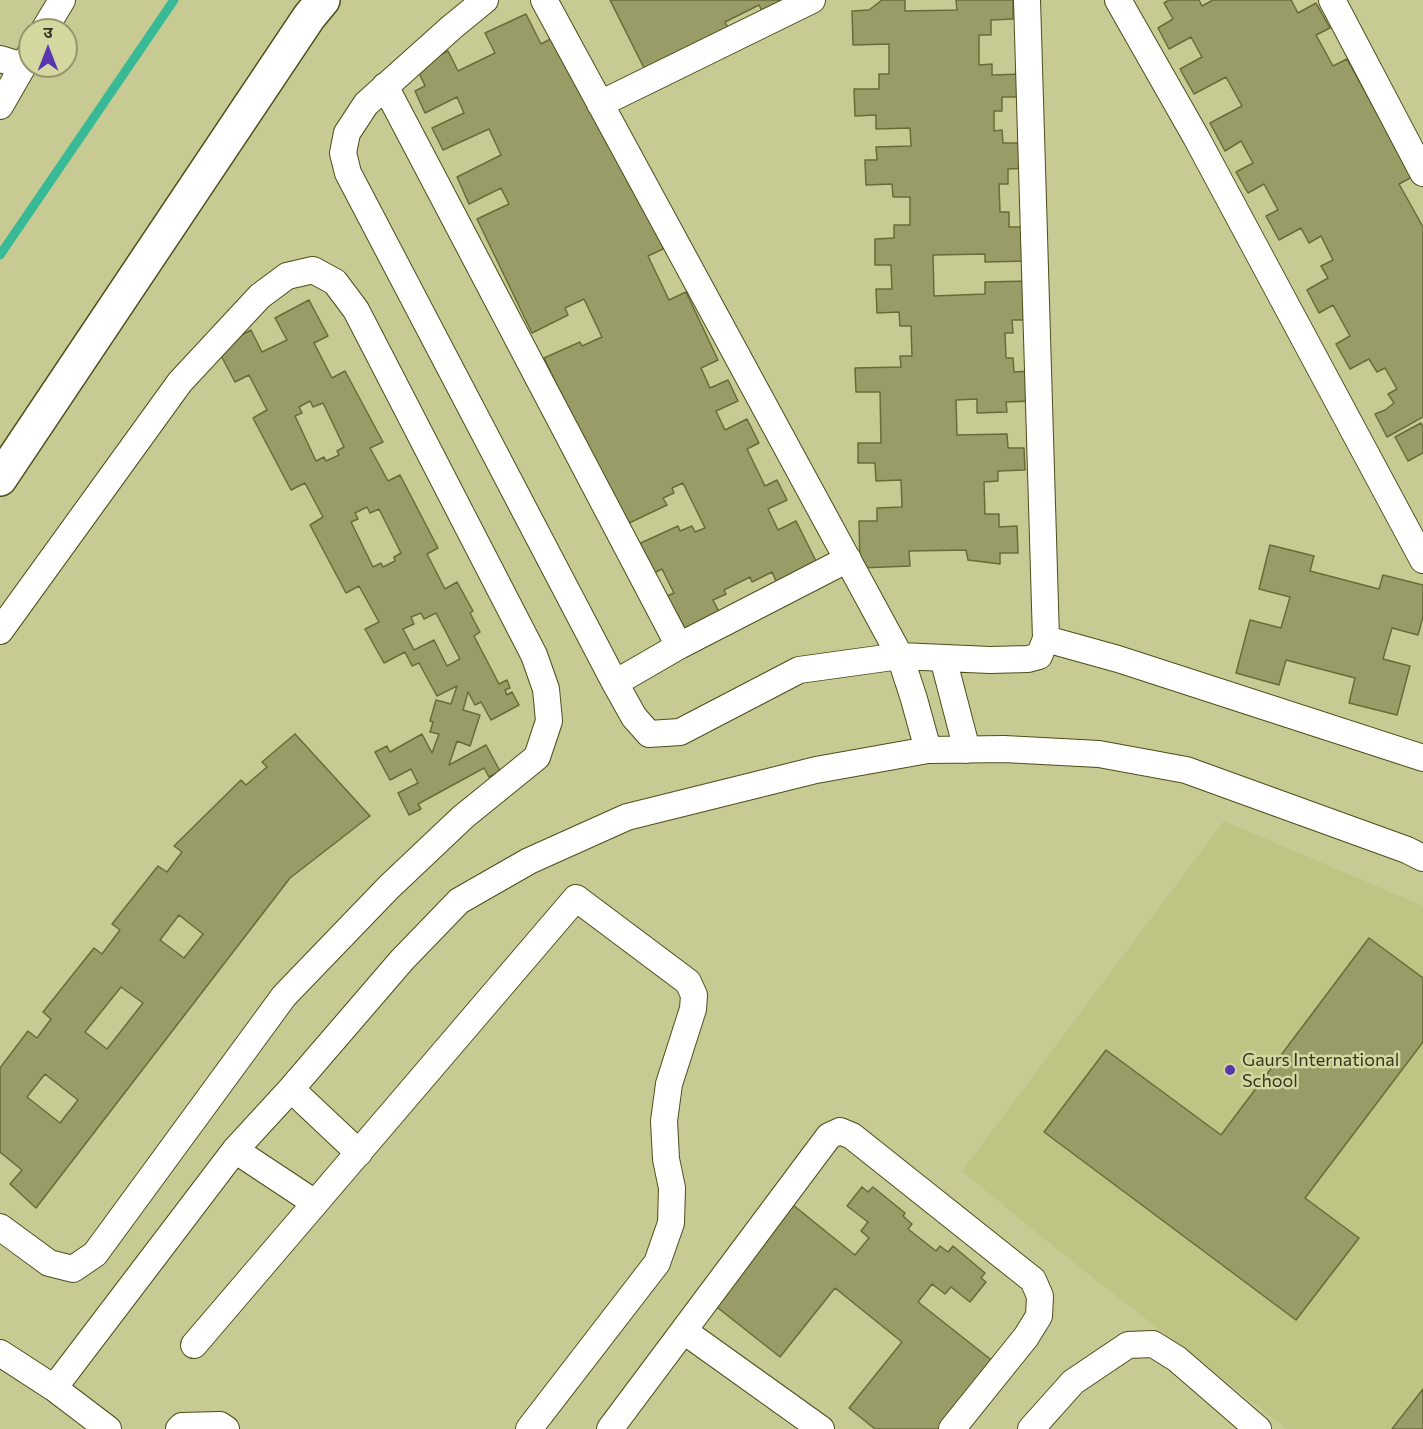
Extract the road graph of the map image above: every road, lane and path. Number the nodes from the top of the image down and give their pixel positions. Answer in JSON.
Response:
{"nodes":[{"id":1,"x":62,"y":0,"type":"edge"},
{"id":2,"x":323,"y":0,"type":"edge"},
{"id":3,"x":485,"y":0,"type":"edge"},
{"id":4,"x":544,"y":0,"type":"edge"},
{"id":5,"x":812,"y":0,"type":"edge"},
{"id":6,"x":1027,"y":0,"type":"edge"},
{"id":7,"x":1118,"y":0,"type":"edge"},
{"id":8,"x":1332,"y":0,"type":"edge"},
{"id":9,"x":51,"y":18,"type":"edge"},
{"id":10,"x":18,"y":60,"type":"edge"},
{"id":11,"x":385,"y":86,"type":"junction"},
{"id":12,"x":600,"y":104,"type":"junction"},
{"id":13,"x":0,"y":106,"type":"edge"},
{"id":14,"x":1423,"y":173,"type":"edge"},
{"id":15,"x":0,"y":479,"type":"edge"},
{"id":16,"x":848,"y":559,"type":"junction"},
{"id":17,"x":1423,"y":560,"type":"edge"},
{"id":18,"x":0,"y":631,"type":"edge"},
{"id":19,"x":1047,"y":639,"type":"junction"},
{"id":20,"x":679,"y":646,"type":"junction"},
{"id":21,"x":900,"y":656,"type":"junction"},
{"id":22,"x":943,"y":658,"type":"junction"},
{"id":23,"x":615,"y":684,"type":"junction"},
{"id":24,"x":928,"y":750,"type":"junction"},
{"id":25,"x":967,"y":750,"type":"junction"},
{"id":26,"x":1423,"y":758,"type":"edge"},
{"id":27,"x":1423,"y":858,"type":"edge"},
{"id":28,"x":291,"y":1089,"type":"junction"},
{"id":29,"x":235,"y":1150,"type":"junction"},
{"id":30,"x":358,"y":1153,"type":"junction"},
{"id":31,"x":315,"y":1203,"type":"junction"},
{"id":32,"x":0,"y":1227,"type":"edge"},
{"id":33,"x":684,"y":1331,"type":"junction"},
{"id":34,"x":194,"y":1345,"type":"dead end"},
{"id":35,"x":0,"y":1353,"type":"edge"},
{"id":36,"x":54,"y":1388,"type":"junction"},
{"id":37,"x":108,"y":1429,"type":"edge"},
{"id":38,"x":179,"y":1429,"type":"edge"},
{"id":39,"x":226,"y":1429,"type":"edge"},
{"id":40,"x":529,"y":1429,"type":"edge"},
{"id":41,"x":610,"y":1429,"type":"edge"},
{"id":42,"x":821,"y":1429,"type":"edge"},
{"id":43,"x":952,"y":1429,"type":"edge"},
{"id":44,"x":1031,"y":1429,"type":"edge"},
{"id":45,"x":1258,"y":1429,"type":"edge"}],
"edges":[{"from":1,"to":9,"type":"street"},
{"from":2,"to":15,"type":"street"},
{"from":3,"to":11,"type":"street"},
{"from":4,"to":12,"type":"street"},
{"from":5,"to":12,"type":"street"},
{"from":6,"to":19,"type":"street"},
{"from":7,"to":17,"type":"street"},
{"from":8,"to":14,"type":"street"},
{"from":10,"to":13,"type":"street"},
{"from":11,"to":20,"type":"street"},
{"from":11,"to":23,"type":"street"},
{"from":12,"to":16,"type":"street"},
{"from":16,"to":20,"type":"street"},
{"from":16,"to":21,"type":"street"},
{"from":18,"to":32,"type":"street"},
{"from":19,"to":22,"type":"street"},
{"from":19,"to":26,"type":"street"},
{"from":20,"to":23,"type":"street"},
{"from":21,"to":22,"type":"street"},
{"from":21,"to":23,"type":"street"},
{"from":21,"to":24,"type":"street"},
{"from":22,"to":25,"type":"street"},
{"from":24,"to":25,"type":"street"},
{"from":24,"to":28,"type":"street"},
{"from":25,"to":27,"type":"street"},
{"from":28,"to":29,"type":"street"},
{"from":28,"to":30,"type":"street"},
{"from":29,"to":31,"type":"street"},
{"from":29,"to":36,"type":"street"},
{"from":30,"to":31,"type":"street"},
{"from":30,"to":40,"type":"street"},
{"from":31,"to":34,"type":"street"},
{"from":33,"to":41,"type":"street"},
{"from":33,"to":42,"type":"street"},
{"from":33,"to":43,"type":"street"},
{"from":35,"to":36,"type":"street"},
{"from":36,"to":37,"type":"street"},
{"from":38,"to":39,"type":"street"},
{"from":44,"to":45,"type":"street"}]}
